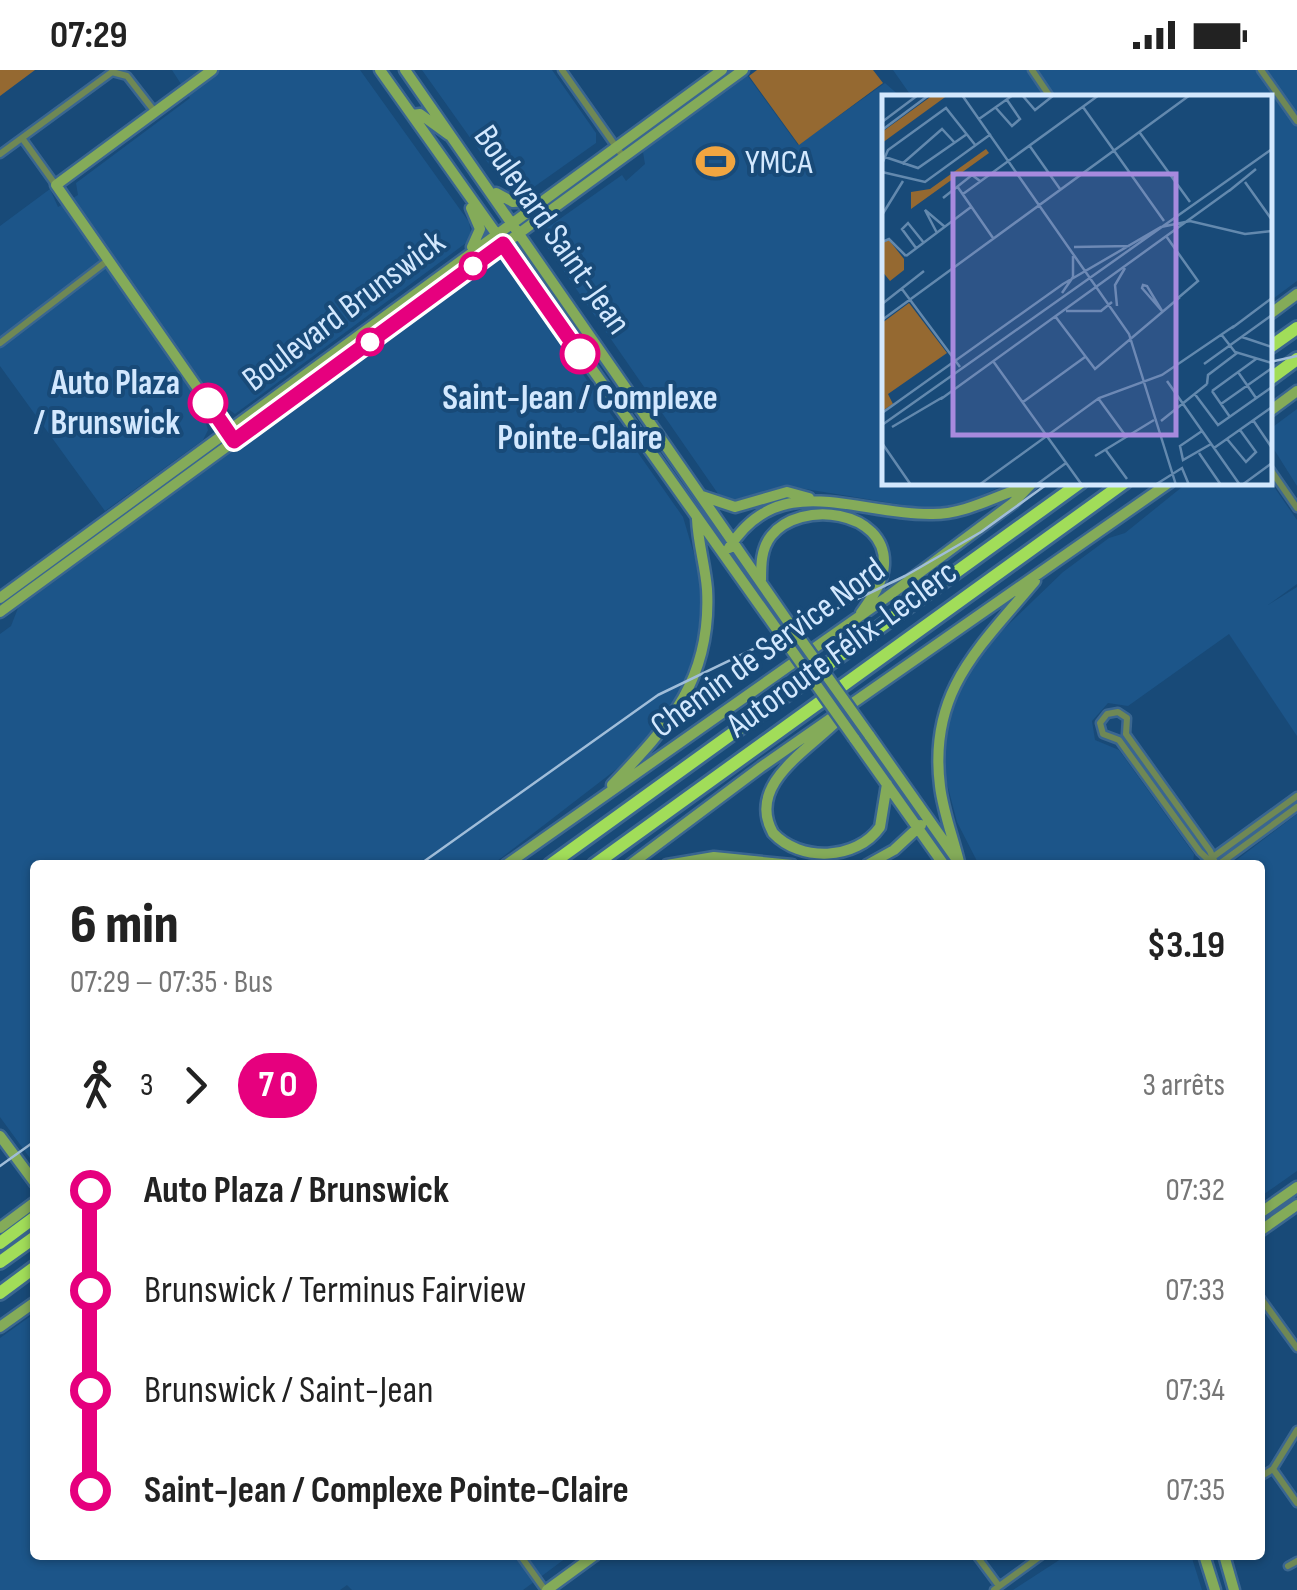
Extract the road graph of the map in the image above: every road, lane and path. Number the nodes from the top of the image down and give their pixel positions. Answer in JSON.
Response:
{"nodes":[{"id":1,"x":212,"y":70,"type":"edge"},
{"id":2,"x":380,"y":70,"type":"edge"},
{"id":3,"x":405,"y":70,"type":"edge"},
{"id":4,"x":562,"y":70,"type":"edge"},
{"id":5,"x":722,"y":70,"type":"edge"},
{"id":6,"x":743,"y":70,"type":"edge"},
{"id":7,"x":1032,"y":70,"type":"edge"},
{"id":8,"x":1261,"y":70,"type":"edge"},
{"id":9,"x":1049,"y":95,"type":"edge"},
{"id":10,"x":154,"y":112,"type":"junction"},
{"id":11,"x":412,"y":116,"type":"junction"},
{"id":12,"x":1297,"y":121,"type":"edge"},
{"id":13,"x":22,"y":138,"type":"junction"},
{"id":14,"x":454,"y":138,"type":"junction"},
{"id":15,"x":616,"y":147,"type":"junction"},
{"id":16,"x":0,"y":154,"type":"edge"},
{"id":17,"x":624,"y":158,"type":"junction"},
{"id":18,"x":458,"y":180,"type":"junction"},
{"id":19,"x":56,"y":185,"type":"junction"},
{"id":20,"x":490,"y":190,"type":"junction"},
{"id":21,"x":543,"y":199,"type":"junction"},
{"id":22,"x":512,"y":221,"type":"junction"},
{"id":23,"x":496,"y":233,"type":"junction"},
{"id":24,"x":520,"y":233,"type":"junction"},
{"id":25,"x":503,"y":244,"type":"junction"},
{"id":26,"x":469,"y":252,"type":"junction"},
{"id":27,"x":107,"y":261,"type":"junction"},
{"id":28,"x":1297,"y":294,"type":"edge"},
{"id":29,"x":1272,"y":313,"type":"edge"},
{"id":30,"x":1297,"y":328,"type":"edge"},
{"id":31,"x":0,"y":343,"type":"edge"},
{"id":32,"x":1272,"y":346,"type":"edge"},
{"id":33,"x":1297,"y":359,"type":"edge"},
{"id":34,"x":1272,"y":377,"type":"edge"},
{"id":35,"x":1297,"y":391,"type":"edge"},
{"id":36,"x":1272,"y":409,"type":"edge"},
{"id":37,"x":231,"y":436,"type":"junction"},
{"id":38,"x":1272,"y":473,"type":"edge"},
{"id":39,"x":1028,"y":485,"type":"edge"},
{"id":40,"x":1030,"y":485,"type":"edge"},
{"id":41,"x":1077,"y":485,"type":"edge"},
{"id":42,"x":1121,"y":485,"type":"edge"},
{"id":43,"x":1166,"y":485,"type":"edge"},
{"id":44,"x":702,"y":496,"type":"junction"},
{"id":45,"x":814,"y":500,"type":"junction"},
{"id":46,"x":1297,"y":508,"type":"edge"},
{"id":47,"x":698,"y":518,"type":"junction"},
{"id":48,"x":732,"y":542,"type":"junction"},
{"id":49,"x":724,"y":555,"type":"junction"},
{"id":50,"x":1040,"y":575,"type":"junction"},
{"id":51,"x":761,"y":583,"type":"junction"},
{"id":52,"x":0,"y":598,"type":"edge"},
{"id":53,"x":0,"y":612,"type":"edge"},
{"id":54,"x":858,"y":618,"type":"junction"},
{"id":55,"x":852,"y":706,"type":"junction"},
{"id":56,"x":887,"y":784,"type":"junction"},
{"id":57,"x":1297,"y":796,"type":"edge"},
{"id":58,"x":600,"y":798,"type":"junction"},
{"id":59,"x":1297,"y":808,"type":"edge"},
{"id":60,"x":925,"y":815,"type":"junction"},
{"id":61,"x":920,"y":830,"type":"junction"},
{"id":62,"x":513,"y":860,"type":"edge"},
{"id":63,"x":557,"y":860,"type":"edge"},
{"id":64,"x":601,"y":860,"type":"edge"},
{"id":65,"x":637,"y":860,"type":"edge"},
{"id":66,"x":690,"y":860,"type":"edge"},
{"id":67,"x":737,"y":860,"type":"edge"},
{"id":68,"x":875,"y":860,"type":"edge"},
{"id":69,"x":941,"y":860,"type":"edge"},
{"id":70,"x":957,"y":860,"type":"edge"},
{"id":71,"x":959,"y":860,"type":"edge"},
{"id":72,"x":1210,"y":860,"type":"edge"},
{"id":73,"x":1210,"y":860,"type":"edge"},
{"id":74,"x":1216,"y":860,"type":"edge"},
{"id":75,"x":1217,"y":860,"type":"edge"},
{"id":76,"x":0,"y":1136,"type":"edge"},
{"id":77,"x":30,"y":1177,"type":"edge"},
{"id":78,"x":1297,"y":1187,"type":"edge"},
{"id":79,"x":1297,"y":1204,"type":"edge"},
{"id":80,"x":30,"y":1206,"type":"edge"},
{"id":81,"x":1265,"y":1210,"type":"edge"},
{"id":82,"x":30,"y":1221,"type":"edge"},
{"id":83,"x":1265,"y":1227,"type":"edge"},
{"id":84,"x":0,"y":1228,"type":"edge"},
{"id":85,"x":30,"y":1241,"type":"edge"},
{"id":86,"x":0,"y":1243,"type":"edge"},
{"id":87,"x":0,"y":1262,"type":"edge"},
{"id":88,"x":30,"y":1271,"type":"edge"},
{"id":89,"x":0,"y":1292,"type":"edge"},
{"id":90,"x":1265,"y":1304,"type":"edge"},
{"id":91,"x":30,"y":1306,"type":"edge"},
{"id":92,"x":0,"y":1327,"type":"edge"},
{"id":93,"x":1297,"y":1348,"type":"edge"},
{"id":94,"x":1297,"y":1430,"type":"edge"},
{"id":95,"x":1273,"y":1469,"type":"junction"},
{"id":96,"x":1265,"y":1474,"type":"edge"},
{"id":97,"x":1297,"y":1503,"type":"edge"},
{"id":98,"x":524,"y":1560,"type":"edge"},
{"id":99,"x":588,"y":1560,"type":"edge"},
{"id":100,"x":979,"y":1560,"type":"edge"},
{"id":101,"x":1035,"y":1560,"type":"edge"},
{"id":102,"x":1205,"y":1560,"type":"edge"},
{"id":103,"x":1225,"y":1560,"type":"edge"},
{"id":104,"x":1297,"y":1561,"type":"edge"},
{"id":105,"x":1288,"y":1566,"type":"dead end"},
{"id":106,"x":996,"y":1588,"type":"edge"},
{"id":107,"x":546,"y":1590,"type":"edge"},
{"id":108,"x":1214,"y":1590,"type":"edge"},
{"id":109,"x":1234,"y":1590,"type":"edge"}],
"edges":[{"from":1,"to":10,"type":"main road"},
{"from":2,"to":11,"type":"main road","name":"Boulevard Saint-Jean"},
{"from":3,"to":14,"type":"main road","name":"Boulevard Saint-Jean"},
{"from":4,"to":15,"type":"street"},
{"from":5,"to":15,"type":"main road","name":"Boulevard Brunswick"},
{"from":6,"to":17,"type":"main road","name":"Boulevard Brunswick"},
{"from":7,"to":9,"type":"street"},
{"from":8,"to":12,"type":"street"},
{"from":10,"to":13,"type":"street"},
{"from":10,"to":19,"type":"main road"},
{"from":11,"to":14,"type":"main road"},
{"from":11,"to":18,"type":"main road","name":"Boulevard Saint-Jean"},
{"from":13,"to":16,"type":"street"},
{"from":13,"to":19,"type":"street"},
{"from":14,"to":20,"type":"main road","name":"Boulevard Saint-Jean"},
{"from":15,"to":17,"type":"street"},
{"from":15,"to":21,"type":"main road","name":"Boulevard Brunswick"},
{"from":17,"to":24,"type":"main road","name":"Boulevard Brunswick"},
{"from":18,"to":23,"type":"main road","name":"Boulevard Saint-Jean"},
{"from":18,"to":26,"type":"main road"},
{"from":19,"to":27,"type":"main road"},
{"from":20,"to":21,"type":"main road"},
{"from":20,"to":22,"type":"main road","name":"Boulevard Saint-Jean"},
{"from":21,"to":22,"type":"main road","name":"Boulevard Brunswick"},
{"from":22,"to":23,"type":"main road","name":"Boulevard Brunswick"},
{"from":22,"to":24,"type":"main road","name":"Boulevard Saint-Jean"},
{"from":23,"to":25,"type":"main road","name":"Boulevard Saint-Jean"},
{"from":23,"to":26,"type":"main road","name":"Boulevard Brunswick"},
{"from":24,"to":25,"type":"main road","name":"Boulevard Brunswick"},
{"from":24,"to":44,"type":"main road","name":"Boulevard Saint-Jean"},
{"from":25,"to":37,"type":"main road","name":"Boulevard Brunswick"},
{"from":25,"to":47,"type":"main road","name":"Boulevard Saint-Jean"},
{"from":26,"to":37,"type":"main road","name":"Boulevard Brunswick"},
{"from":27,"to":31,"type":"street"},
{"from":27,"to":37,"type":"main road"},
{"from":28,"to":29,"type":"main road"},
{"from":30,"to":32,"type":"highway"},
{"from":33,"to":34,"type":"highway"},
{"from":35,"to":36,"type":"main road"},
{"from":37,"to":52,"type":"main road","name":"Boulevard Brunswick"},
{"from":37,"to":53,"type":"main road","name":"Boulevard Brunswick"},
{"from":38,"to":46,"type":"street"},
{"from":39,"to":45,"type":"main road"},
{"from":40,"to":54,"type":"main road","name":"Chemin de Service Nord"},
{"from":41,"to":63,"type":"highway","name":"Autoroute Félix-Leclerc"},
{"from":42,"to":64,"type":"highway","name":"Autoroute Félix-Leclerc"},
{"from":43,"to":50,"type":"main road"},
{"from":44,"to":45,"type":"main road"},
{"from":44,"to":48,"type":"main road","name":"Boulevard Saint-Jean"},
{"from":45,"to":48,"type":"main road"},
{"from":47,"to":49,"type":"main road","name":"Boulevard Saint-Jean"},
{"from":47,"to":58,"type":"main road"},
{"from":48,"to":49,"type":"main road"},
{"from":48,"to":51,"type":"main road","name":"Boulevard Saint-Jean"},
{"from":49,"to":56,"type":"main road","name":"Boulevard Saint-Jean","bridge":true},
{"from":50,"to":55,"type":"main road"},
{"from":50,"to":71,"type":"main road"},
{"from":51,"to":54,"type":"main road"},
{"from":51,"to":60,"type":"main road","name":"Boulevard Saint-Jean","bridge":true},
{"from":54,"to":58,"type":"main road","name":"Chemin de Service Nord"},
{"from":55,"to":56,"type":"main road"},
{"from":55,"to":65,"type":"main road"},
{"from":56,"to":61,"type":"main road","name":"Boulevard Saint-Jean"},
{"from":57,"to":74,"type":"street"},
{"from":58,"to":62,"type":"main road","name":"Chemin de Service Nord"},
{"from":59,"to":75,"type":"street"},
{"from":60,"to":61,"type":"main road"},
{"from":60,"to":70,"type":"main road","name":"Boulevard Saint-Jean"},
{"from":61,"to":68,"type":"main road"},
{"from":61,"to":69,"type":"main road","name":"Boulevard Saint-Jean"},
{"from":66,"to":67,"type":"main road"},
{"from":72,"to":73,"type":"street"},
{"from":76,"to":77,"type":"main road"},
{"from":78,"to":81,"type":"main road"},
{"from":79,"to":83,"type":"main road"},
{"from":80,"to":84,"type":"main road"},
{"from":82,"to":86,"type":"highway"},
{"from":85,"to":87,"type":"highway"},
{"from":88,"to":89,"type":"highway"},
{"from":90,"to":93,"type":"street"},
{"from":91,"to":92,"type":"main road"},
{"from":94,"to":95,"type":"street"},
{"from":95,"to":96,"type":"street"},
{"from":95,"to":97,"type":"street"},
{"from":98,"to":107,"type":"street"},
{"from":99,"to":107,"type":"main road"},
{"from":100,"to":106,"type":"street"},
{"from":101,"to":106,"type":"street"},
{"from":102,"to":108,"type":"main road"},
{"from":103,"to":109,"type":"main road"},
{"from":104,"to":105,"type":"street"}]}
